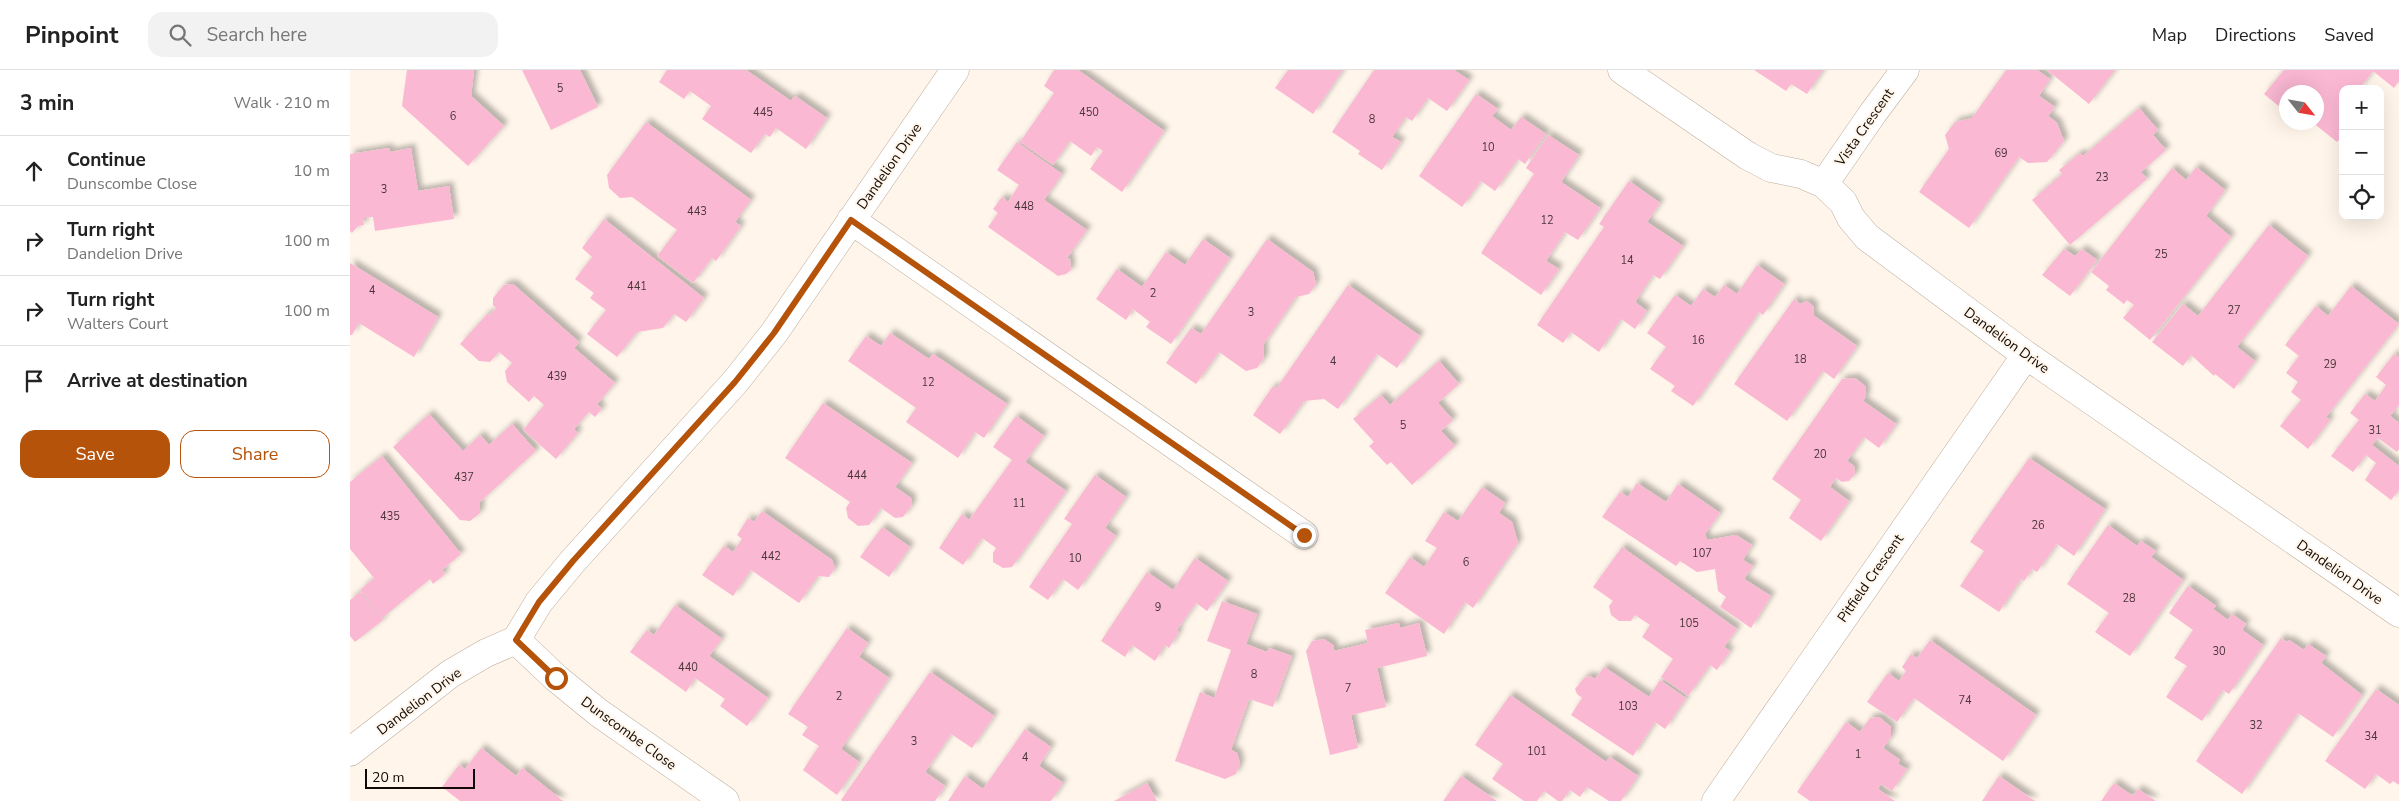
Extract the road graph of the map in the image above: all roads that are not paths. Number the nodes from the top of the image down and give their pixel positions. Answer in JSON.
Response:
{"nodes":[{"id":1,"x":955,"y":70,"type":"edge"},
{"id":2,"x":1622,"y":70,"type":"edge"},
{"id":3,"x":1905,"y":70,"type":"edge"},
{"id":4,"x":1824,"y":184,"type":"junction"},
{"id":5,"x":851,"y":220,"type":"junction"},
{"id":6,"x":2026,"y":355,"type":"junction"},
{"id":7,"x":1304,"y":535,"type":"dead end"},
{"id":8,"x":2399,"y":613,"type":"edge"},
{"id":9,"x":516,"y":640,"type":"junction"},
{"id":10,"x":350,"y":752,"type":"edge"},
{"id":11,"x":725,"y":801,"type":"edge"},
{"id":12,"x":1717,"y":801,"type":"edge"}],
"edges":[{"from":1,"to":5,"type":"street","name":"Dandelion Drive"},
{"from":2,"to":4,"type":"street","name":"Dandelion Drive"},
{"from":3,"to":4,"type":"street","name":"Vista Crescent"},
{"from":4,"to":6,"type":"street","name":"Dandelion Drive"},
{"from":5,"to":7,"type":"street"},
{"from":5,"to":9,"type":"street","name":"Dandelion Drive"},
{"from":6,"to":8,"type":"street","name":"Dandelion Drive"},
{"from":6,"to":12,"type":"street","name":"Pitfield Crescent"},
{"from":9,"to":10,"type":"street","name":"Dandelion Drive"},
{"from":9,"to":11,"type":"street","name":"Dunscombe Close"}]}
